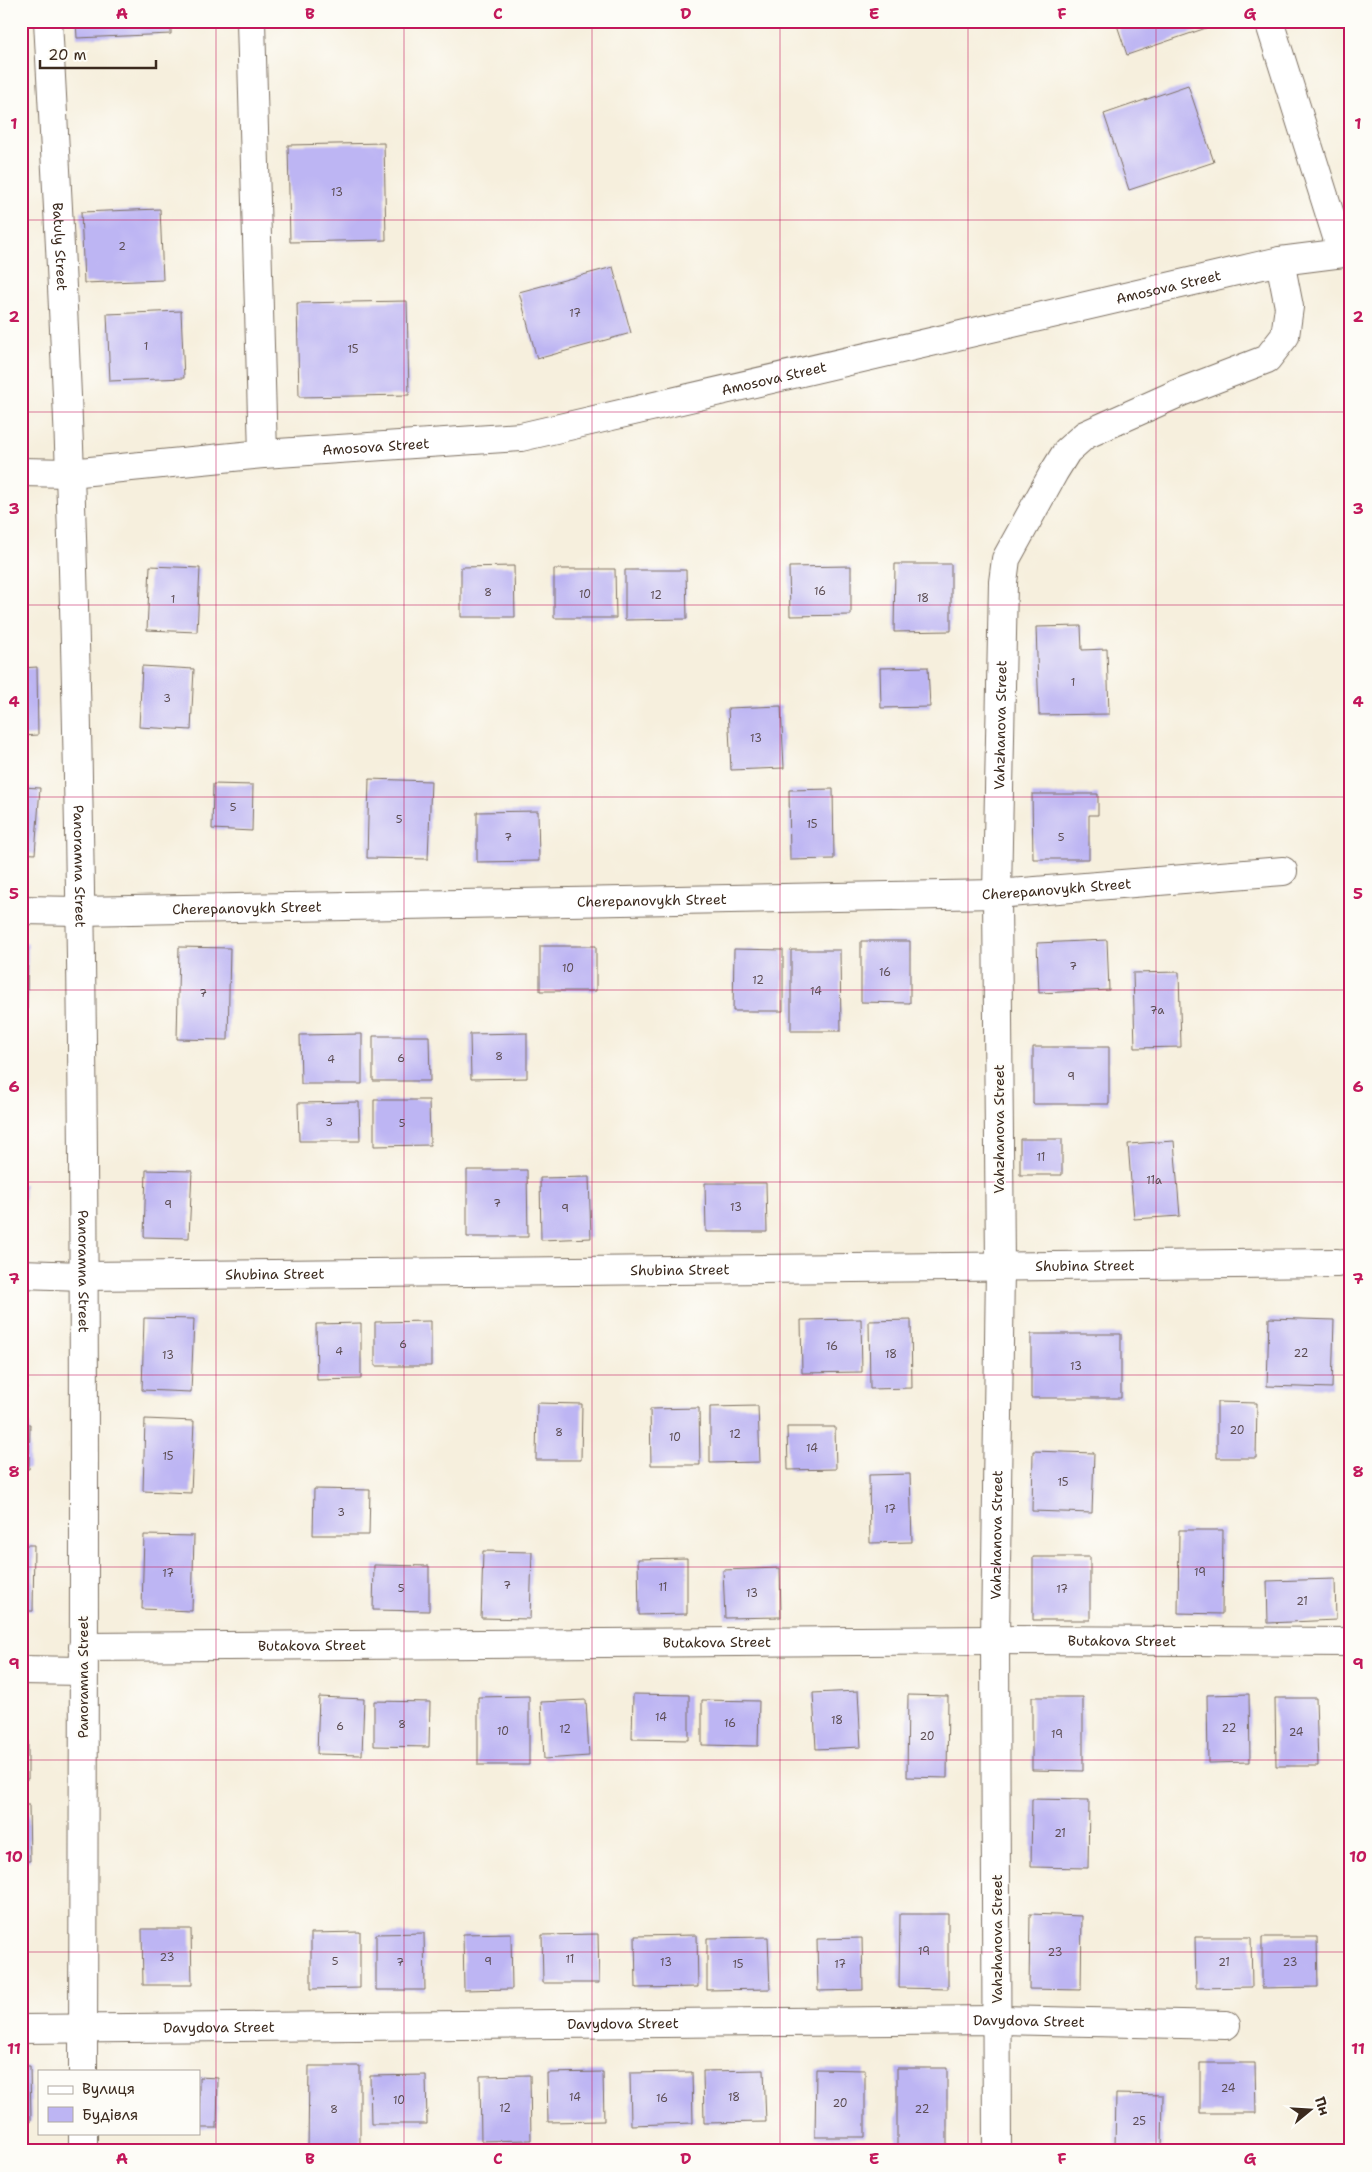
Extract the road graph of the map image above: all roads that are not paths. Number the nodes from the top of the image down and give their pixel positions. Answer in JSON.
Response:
{"nodes":[{"id":1,"x":48,"y":21,"type":"edge"},
{"id":2,"x":251,"y":21,"type":"edge"},
{"id":3,"x":1268,"y":21,"type":"edge"},
{"id":4,"x":1346,"y":252,"type":"edge"},
{"id":5,"x":1280,"y":261,"type":"junction"},
{"id":6,"x":263,"y":454,"type":"junction"},
{"id":7,"x":21,"y":472,"type":"edge"},
{"id":8,"x":70,"y":473,"type":"junction"},
{"id":9,"x":1283,"y":871,"type":"dead end"},
{"id":10,"x":997,"y":894,"type":"junction"},
{"id":11,"x":21,"y":910,"type":"edge"},
{"id":12,"x":79,"y":912,"type":"junction"},
{"id":13,"x":1337,"y":1263,"type":"dead end"},
{"id":14,"x":1000,"y":1267,"type":"junction"},
{"id":15,"x":21,"y":1274,"type":"edge"},
{"id":16,"x":84,"y":1276,"type":"junction"},
{"id":17,"x":996,"y":1640,"type":"junction"},
{"id":18,"x":1351,"y":1642,"type":"edge"},
{"id":19,"x":83,"y":1659,"type":"junction"},
{"id":20,"x":21,"y":1670,"type":"edge"},
{"id":21,"x":997,"y":2020,"type":"junction"},
{"id":22,"x":1226,"y":2026,"type":"dead end"},
{"id":23,"x":21,"y":2029,"type":"edge"},
{"id":24,"x":83,"y":2029,"type":"junction"},
{"id":25,"x":83,"y":2070,"type":"edge"},
{"id":26,"x":83,"y":2134,"type":"edge"},
{"id":27,"x":83,"y":2151,"type":"edge"},
{"id":28,"x":997,"y":2151,"type":"edge"}],
"edges":[{"from":1,"to":8,"type":"street","name":"Batuly Street"},
{"from":2,"to":6,"type":"street"},
{"from":3,"to":4,"type":"street"},
{"from":4,"to":5,"type":"street","name":"Amosova Street"},
{"from":5,"to":6,"type":"street","name":"Amosova Street"},
{"from":5,"to":10,"type":"street","name":"Vahzhanova Street"},
{"from":6,"to":8,"type":"street","name":"Amosova Street"},
{"from":7,"to":8,"type":"street","name":"Amosova Street"},
{"from":8,"to":12,"type":"street","name":"Panoramna Street"},
{"from":9,"to":10,"type":"street","name":"Cherepanovykh Street"},
{"from":10,"to":12,"type":"street","name":"Cherepanovykh Street"},
{"from":10,"to":14,"type":"street","name":"Vahzhanova Street"},
{"from":11,"to":12,"type":"street","name":"Cherepanovykh Street"},
{"from":12,"to":16,"type":"street","name":"Panoramna Street"},
{"from":13,"to":14,"type":"street","name":"Shubina Street"},
{"from":14,"to":16,"type":"street","name":"Shubina Street"},
{"from":14,"to":17,"type":"street","name":"Vahzhanova Street"},
{"from":15,"to":16,"type":"street","name":"Shubina Street"},
{"from":16,"to":19,"type":"street","name":"Panoramna Street"},
{"from":17,"to":18,"type":"street","name":"Butakova Street"},
{"from":17,"to":19,"type":"street","name":"Butakova Street"},
{"from":17,"to":21,"type":"street","name":"Vahzhanova Street"},
{"from":19,"to":20,"type":"street","name":"Butakova Street"},
{"from":19,"to":24,"type":"street","name":"Panoramna Street"},
{"from":21,"to":22,"type":"street","name":"Davydova Street"},
{"from":21,"to":24,"type":"street","name":"Davydova Street"},
{"from":21,"to":28,"type":"street","name":"Vahzhanova Street"},
{"from":23,"to":24,"type":"street","name":"Davydova Street"},
{"from":24,"to":25,"type":"street","name":"Panoramna Street"},
{"from":26,"to":27,"type":"street"}]}
